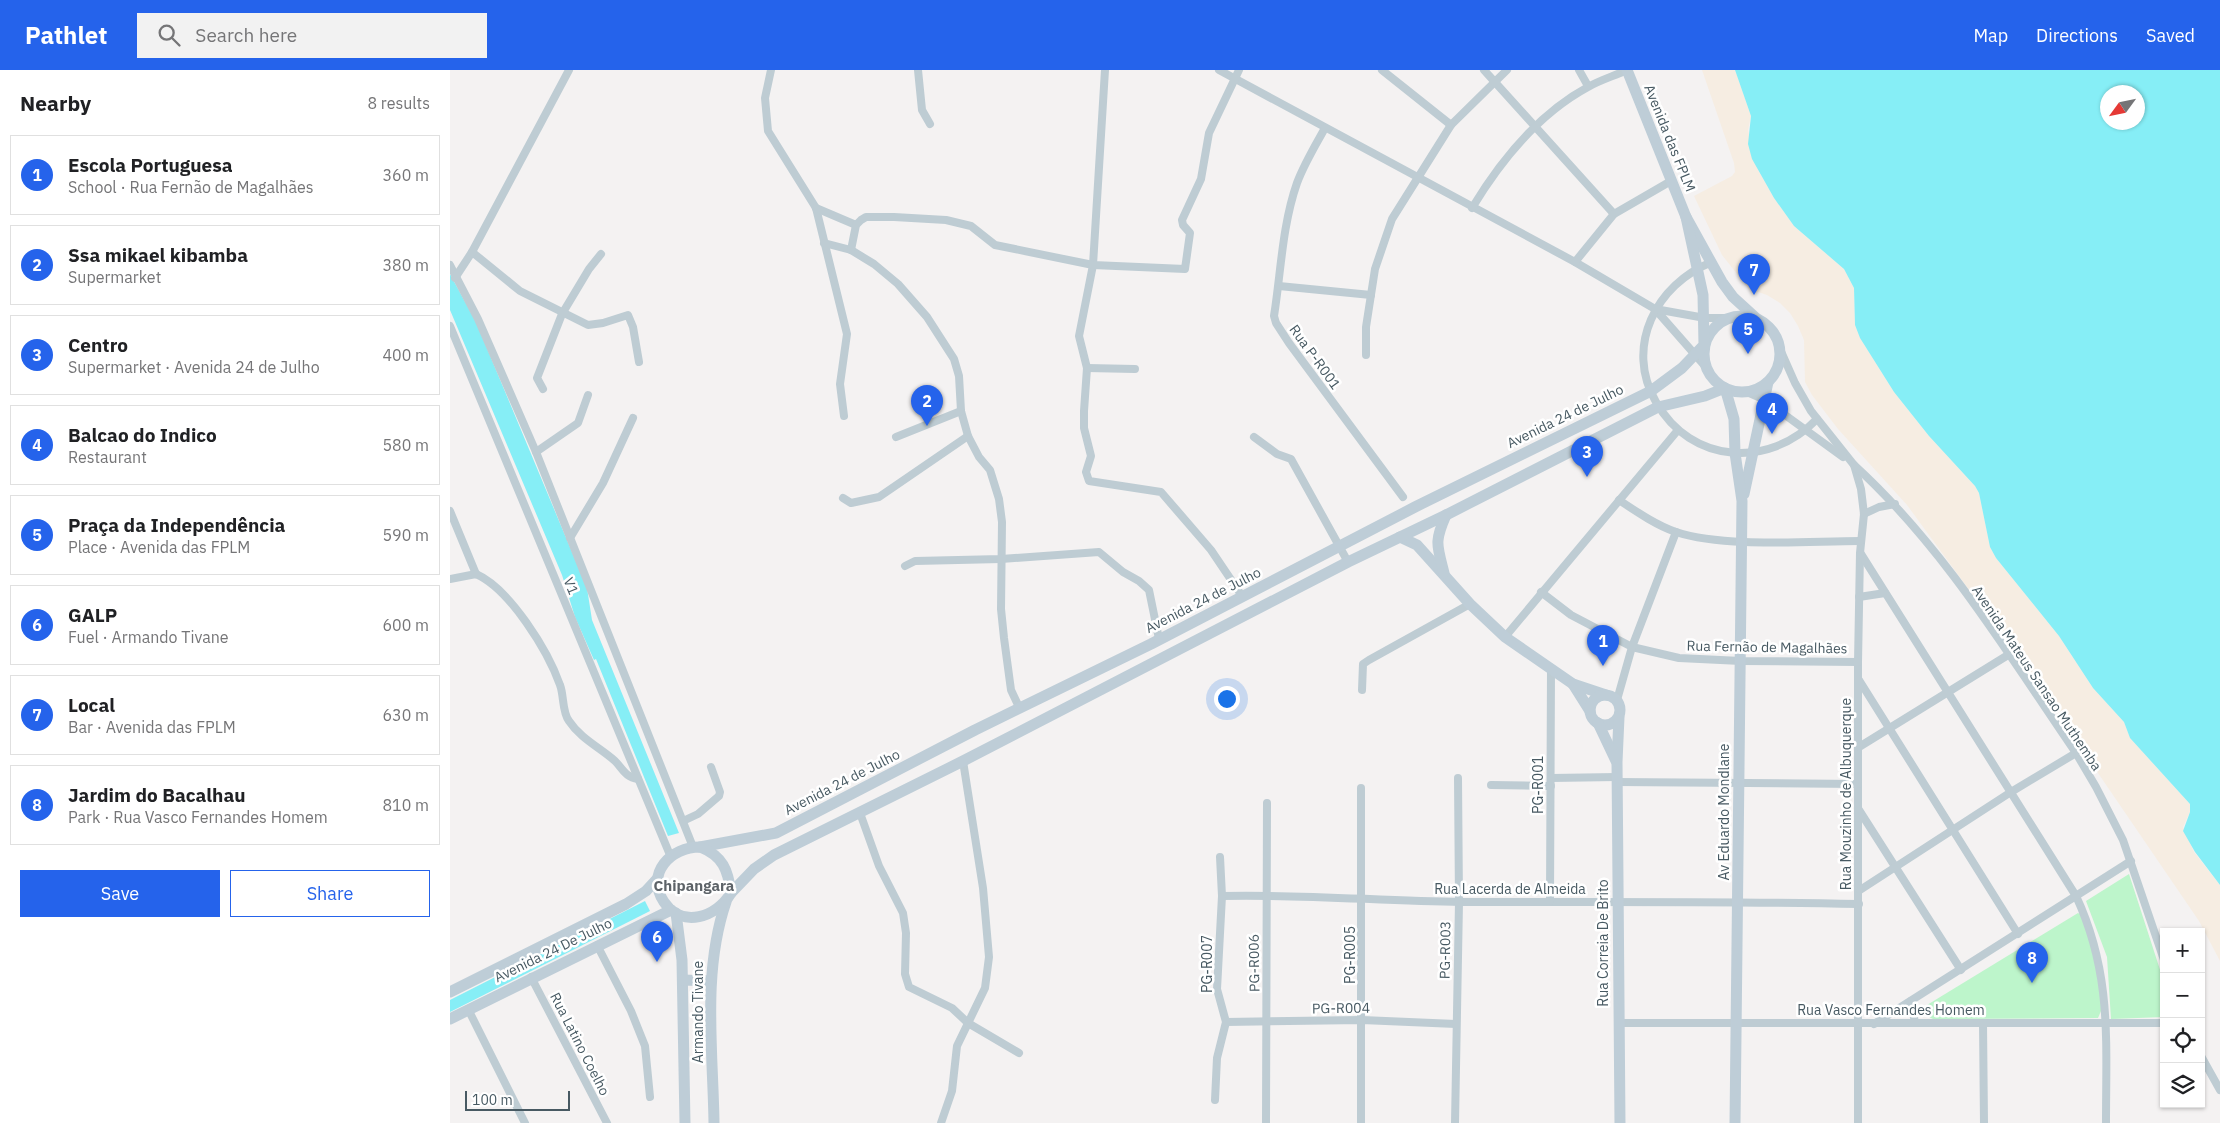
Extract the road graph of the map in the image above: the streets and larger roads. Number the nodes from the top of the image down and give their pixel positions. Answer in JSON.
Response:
{"nodes":[{"id":1,"x":569,"y":70,"type":"edge"},
{"id":2,"x":771,"y":70,"type":"edge"},
{"id":3,"x":918,"y":70,"type":"edge"},
{"id":4,"x":1105,"y":70,"type":"edge"},
{"id":5,"x":1218,"y":70,"type":"edge"},
{"id":6,"x":1239,"y":70,"type":"edge"},
{"id":7,"x":1382,"y":70,"type":"edge"},
{"id":8,"x":1484,"y":70,"type":"edge"},
{"id":9,"x":1507,"y":70,"type":"edge"},
{"id":10,"x":1579,"y":70,"type":"edge"},
{"id":11,"x":1627,"y":70,"type":"edge"},
{"id":12,"x":1234,"y":78,"type":"junction"},
{"id":13,"x":1493,"y":81,"type":"junction"},
{"id":14,"x":1588,"y":86,"type":"junction"},
{"id":15,"x":930,"y":124,"type":"dead end"},
{"id":16,"x":1451,"y":125,"type":"junction"},
{"id":17,"x":1535,"y":126,"type":"junction"},
{"id":18,"x":1325,"y":128,"type":"junction"},
{"id":19,"x":1417,"y":178,"type":"junction"},
{"id":20,"x":1671,"y":181,"type":"junction"},
{"id":21,"x":816,"y":208,"type":"junction"},
{"id":22,"x":1472,"y":208,"type":"junction"},
{"id":23,"x":1614,"y":214,"type":"junction"},
{"id":24,"x":1686,"y":217,"type":"junction"},
{"id":25,"x":856,"y":225,"type":"junction"},
{"id":26,"x":824,"y":243,"type":"junction"},
{"id":27,"x":850,"y":250,"type":"junction"},
{"id":28,"x":472,"y":252,"type":"junction"},
{"id":29,"x":601,"y":254,"type":"dead end"},
{"id":30,"x":1575,"y":262,"type":"junction"},
{"id":31,"x":1712,"y":262,"type":"junction"},
{"id":32,"x":1092,"y":265,"type":"junction"},
{"id":33,"x":450,"y":266,"type":"edge"},
{"id":34,"x":1699,"y":267,"type":"junction"},
{"id":35,"x":455,"y":278,"type":"junction"},
{"id":36,"x":1279,"y":286,"type":"junction"},
{"id":37,"x":1371,"y":295,"type":"junction"},
{"id":38,"x":1655,"y":309,"type":"junction"},
{"id":39,"x":562,"y":314,"type":"junction"},
{"id":40,"x":1705,"y":318,"type":"junction"},
{"id":41,"x":1726,"y":318,"type":"junction"},
{"id":42,"x":1756,"y":318,"type":"junction"},
{"id":43,"x":450,"y":326,"type":"edge"},
{"id":44,"x":1704,"y":346,"type":"junction"},
{"id":45,"x":1780,"y":349,"type":"junction"},
{"id":46,"x":1366,"y":355,"type":"dead end"},
{"id":47,"x":1695,"y":355,"type":"junction"},
{"id":48,"x":639,"y":362,"type":"dead end"},
{"id":49,"x":1705,"y":366,"type":"junction"},
{"id":50,"x":1088,"y":368,"type":"junction"},
{"id":51,"x":1135,"y":369,"type":"dead end"},
{"id":52,"x":1768,"y":382,"type":"junction"},
{"id":53,"x":1724,"y":388,"type":"junction"},
{"id":54,"x":543,"y":389,"type":"dead end"},
{"id":55,"x":1651,"y":391,"type":"junction"},
{"id":56,"x":1747,"y":392,"type":"junction"},
{"id":57,"x":588,"y":395,"type":"dead end"},
{"id":58,"x":1763,"y":399,"type":"junction"},
{"id":59,"x":1658,"y":407,"type":"junction"},
{"id":60,"x":961,"y":411,"type":"junction"},
{"id":61,"x":844,"y":416,"type":"dead end"},
{"id":62,"x":633,"y":418,"type":"dead end"},
{"id":63,"x":1817,"y":419,"type":"junction"},
{"id":64,"x":1678,"y":430,"type":"junction"},
{"id":65,"x":1807,"y":430,"type":"junction"},
{"id":66,"x":968,"y":436,"type":"junction"},
{"id":67,"x":896,"y":437,"type":"dead end"},
{"id":68,"x":1254,"y":437,"type":"dead end"},
{"id":69,"x":1540,"y":445,"type":"junction"},
{"id":70,"x":536,"y":452,"type":"junction"},
{"id":71,"x":1734,"y":453,"type":"junction"},
{"id":72,"x":1752,"y":453,"type":"junction"},
{"id":73,"x":1520,"y":454,"type":"junction"},
{"id":74,"x":1550,"y":463,"type":"junction"},
{"id":75,"x":1854,"y":465,"type":"junction"},
{"id":76,"x":1531,"y":473,"type":"junction"},
{"id":77,"x":1403,"y":497,"type":"dead end"},
{"id":78,"x":843,"y":498,"type":"dead end"},
{"id":79,"x":1619,"y":500,"type":"junction"},
{"id":80,"x":1742,"y":501,"type":"junction"},
{"id":81,"x":1895,"y":504,"type":"junction"},
{"id":82,"x":450,"y":511,"type":"edge"},
{"id":83,"x":1864,"y":514,"type":"junction"},
{"id":84,"x":1446,"y":515,"type":"junction"},
{"id":85,"x":1676,"y":532,"type":"junction"},
{"id":86,"x":1400,"y":537,"type":"junction"},
{"id":87,"x":570,"y":538,"type":"junction"},
{"id":88,"x":1742,"y":541,"type":"junction"},
{"id":89,"x":1860,"y":541,"type":"junction"},
{"id":90,"x":1339,"y":547,"type":"junction"},
{"id":91,"x":1860,"y":553,"type":"junction"},
{"id":92,"x":1322,"y":556,"type":"junction"},
{"id":93,"x":1001,"y":559,"type":"junction"},
{"id":94,"x":1348,"y":562,"type":"junction"},
{"id":95,"x":905,"y":566,"type":"dead end"},
{"id":96,"x":1330,"y":572,"type":"junction"},
{"id":97,"x":476,"y":574,"type":"junction"},
{"id":98,"x":1445,"y":575,"type":"junction"},
{"id":99,"x":450,"y":579,"type":"edge"},
{"id":100,"x":1541,"y":592,"type":"junction"},
{"id":101,"x":1885,"y":593,"type":"junction"},
{"id":102,"x":1242,"y":596,"type":"junction"},
{"id":103,"x":1859,"y":597,"type":"junction"},
{"id":104,"x":1470,"y":604,"type":"junction"},
{"id":105,"x":1505,"y":637,"type":"junction"},
{"id":106,"x":1155,"y":642,"type":"junction"},
{"id":107,"x":1632,"y":647,"type":"junction"},
{"id":108,"x":1136,"y":651,"type":"junction"},
{"id":109,"x":2008,"y":655,"type":"junction"},
{"id":110,"x":1159,"y":659,"type":"junction"},
{"id":111,"x":1742,"y":661,"type":"junction"},
{"id":112,"x":1858,"y":662,"type":"junction"},
{"id":113,"x":1144,"y":667,"type":"junction"},
{"id":114,"x":1552,"y":670,"type":"junction"},
{"id":115,"x":1858,"y":678,"type":"junction"},
{"id":116,"x":1573,"y":684,"type":"junction"},
{"id":117,"x":1362,"y":690,"type":"dead end"},
{"id":118,"x":1948,"y":692,"type":"junction"},
{"id":119,"x":1606,"y":695,"type":"junction"},
{"id":120,"x":1617,"y":700,"type":"junction"},
{"id":121,"x":1020,"y":707,"type":"junction"},
{"id":122,"x":1590,"y":711,"type":"junction"},
{"id":123,"x":1619,"y":717,"type":"junction"},
{"id":124,"x":1598,"y":724,"type":"junction"},
{"id":125,"x":1889,"y":729,"type":"junction"},
{"id":126,"x":1858,"y":747,"type":"junction"},
{"id":127,"x":2076,"y":753,"type":"junction"},
{"id":128,"x":963,"y":762,"type":"junction"},
{"id":129,"x":1616,"y":762,"type":"junction"},
{"id":130,"x":711,"y":767,"type":"dead end"},
{"id":131,"x":1458,"y":778,"type":"dead end"},
{"id":132,"x":638,"y":779,"type":"junction"},
{"id":133,"x":1617,"y":780,"type":"junction"},
{"id":134,"x":1551,"y":782,"type":"junction"},
{"id":135,"x":1738,"y":782,"type":"junction"},
{"id":136,"x":1858,"y":784,"type":"junction"},
{"id":137,"x":1491,"y":785,"type":"dead end"},
{"id":138,"x":1361,"y":788,"type":"dead end"},
{"id":139,"x":2011,"y":792,"type":"junction"},
{"id":140,"x":1267,"y":802,"type":"dead end"},
{"id":141,"x":1859,"y":810,"type":"junction"},
{"id":142,"x":860,"y":813,"type":"junction"},
{"id":143,"x":683,"y":821,"type":"junction"},
{"id":144,"x":1952,"y":829,"type":"junction"},
{"id":145,"x":696,"y":847,"type":"junction"},
{"id":146,"x":670,"y":856,"type":"junction"},
{"id":147,"x":1220,"y":857,"type":"dead end"},
{"id":148,"x":2131,"y":861,"type":"junction"},
{"id":149,"x":1896,"y":866,"type":"junction"},
{"id":150,"x":658,"y":878,"type":"junction"},
{"id":151,"x":1860,"y":890,"type":"junction"},
{"id":152,"x":1266,"y":895,"type":"junction"},
{"id":153,"x":1222,"y":896,"type":"junction"},
{"id":154,"x":2076,"y":896,"type":"junction"},
{"id":155,"x":728,"y":898,"type":"junction"},
{"id":156,"x":1362,"y":898,"type":"junction"},
{"id":157,"x":1550,"y":901,"type":"junction"},
{"id":158,"x":1459,"y":902,"type":"junction"},
{"id":159,"x":1618,"y":902,"type":"junction"},
{"id":160,"x":1739,"y":902,"type":"junction"},
{"id":161,"x":1859,"y":904,"type":"junction"},
{"id":162,"x":674,"y":912,"type":"junction"},
{"id":163,"x":2018,"y":934,"type":"junction"},
{"id":164,"x":597,"y":945,"type":"junction"},
{"id":165,"x":2160,"y":948,"type":"edge"},
{"id":166,"x":1961,"y":970,"type":"junction"},
{"id":167,"x":531,"y":977,"type":"junction"},
{"id":168,"x":683,"y":980,"type":"junction"},
{"id":169,"x":711,"y":980,"type":"junction"},
{"id":170,"x":450,"y":992,"type":"edge"},
{"id":171,"x":1911,"y":1001,"type":"junction"},
{"id":172,"x":468,"y":1009,"type":"junction"},
{"id":173,"x":450,"y":1019,"type":"edge"},
{"id":174,"x":1362,"y":1020,"type":"junction"},
{"id":175,"x":1226,"y":1022,"type":"junction"},
{"id":176,"x":1267,"y":1022,"type":"junction"},
{"id":177,"x":968,"y":1023,"type":"junction"},
{"id":178,"x":1618,"y":1023,"type":"junction"},
{"id":179,"x":1737,"y":1023,"type":"junction"},
{"id":180,"x":1915,"y":1023,"type":"junction"},
{"id":181,"x":1983,"y":1023,"type":"junction"},
{"id":182,"x":2160,"y":1023,"type":"edge"},
{"id":183,"x":1456,"y":1024,"type":"junction"},
{"id":184,"x":1858,"y":1024,"type":"junction"},
{"id":185,"x":1874,"y":1024,"type":"junction"},
{"id":186,"x":2106,"y":1024,"type":"junction"},
{"id":187,"x":1019,"y":1053,"type":"dead end"},
{"id":188,"x":2205,"y":1063,"type":"edge"},
{"id":189,"x":2220,"y":1090,"type":"edge"},
{"id":190,"x":650,"y":1097,"type":"dead end"},
{"id":191,"x":1215,"y":1100,"type":"dead end"},
{"id":192,"x":525,"y":1123,"type":"edge"},
{"id":193,"x":607,"y":1123,"type":"edge"},
{"id":194,"x":685,"y":1123,"type":"edge"},
{"id":195,"x":714,"y":1123,"type":"edge"},
{"id":196,"x":940,"y":1123,"type":"edge"},
{"id":197,"x":1266,"y":1123,"type":"edge"},
{"id":198,"x":1361,"y":1123,"type":"edge"},
{"id":199,"x":1454,"y":1123,"type":"edge"},
{"id":200,"x":1620,"y":1123,"type":"edge"},
{"id":201,"x":1736,"y":1123,"type":"edge"},
{"id":202,"x":1858,"y":1123,"type":"edge"},
{"id":203,"x":1984,"y":1123,"type":"edge"},
{"id":204,"x":2106,"y":1123,"type":"edge"}],
"edges":[{"from":1,"to":28,"type":"street"},
{"from":2,"to":21,"type":"street"},
{"from":3,"to":15,"type":"street"},
{"from":4,"to":32,"type":"street"},
{"from":5,"to":12,"type":"street"},
{"from":6,"to":12,"type":"street"},
{"from":7,"to":16,"type":"street"},
{"from":8,"to":13,"type":"street"},
{"from":9,"to":13,"type":"street"},
{"from":10,"to":14,"type":"street"},
{"from":11,"to":14,"type":"street"},
{"from":11,"to":20,"type":"street","name":"Avenida das FPLM"},
{"from":12,"to":18,"type":"street"},
{"from":12,"to":32,"type":"street"},
{"from":13,"to":16,"type":"street"},
{"from":13,"to":17,"type":"street"},
{"from":14,"to":17,"type":"street"},
{"from":16,"to":19,"type":"street"},
{"from":17,"to":22,"type":"street"},
{"from":17,"to":23,"type":"street"},
{"from":18,"to":19,"type":"street"},
{"from":18,"to":36,"type":"street","name":"Rua P-R001"},
{"from":19,"to":22,"type":"street"},
{"from":19,"to":37,"type":"street"},
{"from":20,"to":23,"type":"street"},
{"from":20,"to":24,"type":"street","name":"Avenida das FPLM"},
{"from":21,"to":25,"type":"street"},
{"from":21,"to":26,"type":"street"},
{"from":22,"to":30,"type":"street"},
{"from":23,"to":30,"type":"street"},
{"from":24,"to":31,"type":"street","name":"Avenida das FPLM"},
{"from":24,"to":34,"type":"street","name":"Avenida das FPLM"},
{"from":25,"to":27,"type":"street"},
{"from":25,"to":32,"type":"street"},
{"from":26,"to":27,"type":"street"},
{"from":26,"to":61,"type":"street"},
{"from":27,"to":60,"type":"street"},
{"from":28,"to":35,"type":"street"},
{"from":28,"to":39,"type":"street"},
{"from":29,"to":39,"type":"street"},
{"from":30,"to":38,"type":"street"},
{"from":31,"to":34,"type":"street"},
{"from":31,"to":42,"type":"street","name":"Avenida das FPLM"},
{"from":32,"to":50,"type":"street"},
{"from":33,"to":35,"type":"street"},
{"from":34,"to":38,"type":"street"},
{"from":34,"to":40,"type":"street","name":"Avenida das FPLM"},
{"from":35,"to":70,"type":"street"},
{"from":36,"to":37,"type":"street"},
{"from":36,"to":77,"type":"street","name":"Rua P-R001"},
{"from":37,"to":46,"type":"street"},
{"from":38,"to":40,"type":"street"},
{"from":38,"to":47,"type":"street"},
{"from":38,"to":55,"type":"street"},
{"from":39,"to":48,"type":"street"},
{"from":39,"to":54,"type":"street"},
{"from":40,"to":41,"type":"street"},
{"from":40,"to":44,"type":"street","name":"Avenida das FPLM"},
{"from":41,"to":42,"type":"street"},
{"from":41,"to":44,"type":"street"},
{"from":42,"to":45,"type":"street"},
{"from":43,"to":132,"type":"street","name":"V1"},
{"from":44,"to":47,"type":"street","name":"Avenida 24 de Julho"},
{"from":44,"to":49,"type":"street"},
{"from":45,"to":52,"type":"street"},
{"from":45,"to":63,"type":"street"},
{"from":47,"to":49,"type":"street"},
{"from":47,"to":55,"type":"street","name":"Avenida 24 de Julho"},
{"from":49,"to":53,"type":"street"},
{"from":50,"to":51,"type":"street"},
{"from":50,"to":102,"type":"street"},
{"from":52,"to":56,"type":"street"},
{"from":52,"to":58,"type":"street"},
{"from":53,"to":56,"type":"street"},
{"from":53,"to":59,"type":"street"},
{"from":53,"to":71,"type":"street"},
{"from":55,"to":59,"type":"street"},
{"from":55,"to":69,"type":"street","name":"Avenida 24 de Julho"},
{"from":56,"to":58,"type":"street"},
{"from":57,"to":70,"type":"street"},
{"from":58,"to":65,"type":"street"},
{"from":58,"to":72,"type":"street"},
{"from":59,"to":64,"type":"street"},
{"from":59,"to":74,"type":"street"},
{"from":60,"to":66,"type":"street"},
{"from":60,"to":67,"type":"street"},
{"from":62,"to":87,"type":"street"},
{"from":63,"to":65,"type":"street"},
{"from":63,"to":75,"type":"street"},
{"from":64,"to":71,"type":"street"},
{"from":64,"to":79,"type":"street"},
{"from":65,"to":72,"type":"street"},
{"from":65,"to":75,"type":"street"},
{"from":66,"to":78,"type":"street"},
{"from":66,"to":93,"type":"street"},
{"from":68,"to":90,"type":"street"},
{"from":69,"to":73,"type":"street","name":"Avenida 24 de Julho"},
{"from":69,"to":74,"type":"street"},
{"from":70,"to":87,"type":"street"},
{"from":71,"to":72,"type":"street"},
{"from":71,"to":80,"type":"street"},
{"from":72,"to":80,"type":"street"},
{"from":73,"to":76,"type":"street"},
{"from":73,"to":90,"type":"street","name":"Avenida 24 de Julho"},
{"from":74,"to":76,"type":"street"},
{"from":75,"to":81,"type":"street","name":"Avenida Mateus Sansao Muthemba"},
{"from":75,"to":83,"type":"street","name":"Rua Mouzinho de Albuquerque"},
{"from":76,"to":84,"type":"street"},
{"from":79,"to":85,"type":"street"},
{"from":79,"to":100,"type":"street"},
{"from":80,"to":88,"type":"street","name":"Av Eduardo Mondlane"},
{"from":81,"to":83,"type":"street"},
{"from":81,"to":109,"type":"street","name":"Avenida Mateus Sansao Muthemba"},
{"from":82,"to":97,"type":"street"},
{"from":83,"to":89,"type":"street","name":"Rua Mouzinho de Albuquerque"},
{"from":84,"to":86,"type":"street"},
{"from":84,"to":98,"type":"street"},
{"from":85,"to":88,"type":"street"},
{"from":85,"to":107,"type":"street"},
{"from":86,"to":94,"type":"street"},
{"from":86,"to":98,"type":"street"},
{"from":87,"to":143,"type":"street"},
{"from":88,"to":89,"type":"street"},
{"from":88,"to":111,"type":"street","name":"Av Eduardo Mondlane"},
{"from":89,"to":91,"type":"street","name":"Rua Mouzinho de Albuquerque"},
{"from":90,"to":92,"type":"street","name":"Avenida 24 de Julho"},
{"from":90,"to":94,"type":"street"},
{"from":91,"to":101,"type":"street"},
{"from":91,"to":103,"type":"street","name":"Rua Mouzinho de Albuquerque"},
{"from":92,"to":96,"type":"street"},
{"from":92,"to":102,"type":"street","name":"Avenida 24 de Julho"},
{"from":93,"to":95,"type":"street"},
{"from":93,"to":106,"type":"street"},
{"from":93,"to":121,"type":"street"},
{"from":94,"to":96,"type":"street"},
{"from":96,"to":110,"type":"street"},
{"from":97,"to":99,"type":"street"},
{"from":97,"to":132,"type":"street"},
{"from":98,"to":104,"type":"street"},
{"from":100,"to":105,"type":"street"},
{"from":100,"to":107,"type":"street","name":"Rua Fernão de Magalhães"},
{"from":101,"to":103,"type":"street"},
{"from":101,"to":118,"type":"street"},
{"from":102,"to":106,"type":"street","name":"Avenida 24 de Julho"},
{"from":103,"to":112,"type":"street","name":"Rua Mouzinho de Albuquerque"},
{"from":104,"to":105,"type":"street"},
{"from":104,"to":117,"type":"street"},
{"from":105,"to":114,"type":"street"},
{"from":106,"to":108,"type":"street","name":"Avenida 24 de Julho"},
{"from":106,"to":110,"type":"street"},
{"from":107,"to":111,"type":"street","name":"Rua Fernão de Magalhães"},
{"from":107,"to":120,"type":"street"},
{"from":108,"to":113,"type":"street"},
{"from":108,"to":121,"type":"street","name":"Avenida 24 de Julho"},
{"from":109,"to":118,"type":"street"},
{"from":109,"to":127,"type":"street","name":"Avenida Mateus Sansao Muthemba"},
{"from":110,"to":113,"type":"street"},
{"from":111,"to":112,"type":"street","name":"Rua Fernão de Magalhães"},
{"from":111,"to":135,"type":"street","name":"Av Eduardo Mondlane"},
{"from":112,"to":115,"type":"street","name":"Rua Mouzinho de Albuquerque"},
{"from":113,"to":128,"type":"street"},
{"from":114,"to":116,"type":"street"},
{"from":114,"to":134,"type":"street","name":"PG-R001"},
{"from":115,"to":125,"type":"street"},
{"from":115,"to":126,"type":"street","name":"Rua Mouzinho de Albuquerque"},
{"from":116,"to":119,"type":"street"},
{"from":116,"to":122,"type":"street"},
{"from":118,"to":125,"type":"street"},
{"from":118,"to":139,"type":"street"},
{"from":119,"to":120,"type":"street"},
{"from":119,"to":122,"type":"street"},
{"from":120,"to":123,"type":"street"},
{"from":121,"to":145,"type":"street","name":"Avenida 24 de Julho"},
{"from":122,"to":124,"type":"street"},
{"from":123,"to":124,"type":"street"},
{"from":123,"to":129,"type":"street"},
{"from":124,"to":129,"type":"street"},
{"from":125,"to":126,"type":"street"},
{"from":125,"to":144,"type":"street"},
{"from":126,"to":136,"type":"street","name":"Rua Mouzinho de Albuquerque"},
{"from":127,"to":139,"type":"street"},
{"from":127,"to":148,"type":"street","name":"Avenida Mateus Sansao Muthemba"},
{"from":128,"to":142,"type":"street"},
{"from":128,"to":177,"type":"street"},
{"from":129,"to":133,"type":"street","name":"Rua Correia De Brito"},
{"from":130,"to":143,"type":"street"},
{"from":131,"to":158,"type":"street","name":"PG-R003"},
{"from":132,"to":146,"type":"street","name":"V1"},
{"from":133,"to":134,"type":"street"},
{"from":133,"to":135,"type":"street"},
{"from":133,"to":159,"type":"street","name":"Rua Correia De Brito"},
{"from":134,"to":137,"type":"street"},
{"from":134,"to":157,"type":"street","name":"PG-R001"},
{"from":135,"to":136,"type":"street"},
{"from":135,"to":160,"type":"street","name":"Av Eduardo Mondlane"},
{"from":136,"to":141,"type":"street","name":"Rua Mouzinho de Albuquerque"},
{"from":138,"to":156,"type":"street","name":"PG-R005"},
{"from":139,"to":144,"type":"street"},
{"from":139,"to":154,"type":"street"},
{"from":140,"to":152,"type":"street","name":"PG-R006"},
{"from":141,"to":149,"type":"street"},
{"from":141,"to":151,"type":"street","name":"Rua Mouzinho de Albuquerque"},
{"from":142,"to":155,"type":"street"},
{"from":142,"to":177,"type":"street"},
{"from":143,"to":145,"type":"street"},
{"from":144,"to":149,"type":"street"},
{"from":144,"to":163,"type":"street"},
{"from":145,"to":146,"type":"street"},
{"from":145,"to":155,"type":"street"},
{"from":146,"to":150,"type":"street"},
{"from":147,"to":153,"type":"street","name":"PG-R007"},
{"from":148,"to":154,"type":"street"},
{"from":148,"to":165,"type":"street","name":"Avenida Mateus Sansao Muthemba"},
{"from":149,"to":151,"type":"street"},
{"from":149,"to":166,"type":"street"},
{"from":150,"to":162,"type":"street"},
{"from":150,"to":170,"type":"street","name":"Avenida 24 De Julho"},
{"from":151,"to":161,"type":"street","name":"Rua Mouzinho de Albuquerque"},
{"from":152,"to":153,"type":"street","name":"Rua Lacerda de Almeida"},
{"from":152,"to":156,"type":"street","name":"Rua Lacerda de Almeida"},
{"from":152,"to":176,"type":"street","name":"PG-R006"},
{"from":153,"to":175,"type":"street","name":"PG-R007"},
{"from":154,"to":163,"type":"street"},
{"from":154,"to":186,"type":"street"},
{"from":155,"to":162,"type":"street"},
{"from":155,"to":169,"type":"street","name":"Armando Tivane"},
{"from":156,"to":158,"type":"street","name":"Rua Lacerda de Almeida"},
{"from":156,"to":174,"type":"street","name":"PG-R005"},
{"from":157,"to":158,"type":"street","name":"Rua Lacerda de Almeida"},
{"from":157,"to":159,"type":"street","name":"Rua Lacerda de Almeida"},
{"from":158,"to":183,"type":"street","name":"PG-R003"},
{"from":159,"to":160,"type":"street","name":"Rua Lacerda de Almeida"},
{"from":159,"to":178,"type":"street","name":"Rua Correia De Brito"},
{"from":160,"to":161,"type":"street","name":"Rua Lacerda de Almeida"},
{"from":160,"to":179,"type":"street","name":"Av Eduardo Mondlane"},
{"from":161,"to":184,"type":"street","name":"Rua Mouzinho de Albuquerque"},
{"from":162,"to":164,"type":"street","name":"Avenida 24 De Julho"},
{"from":162,"to":168,"type":"street","name":"Armando Tivane"},
{"from":163,"to":166,"type":"street"},
{"from":164,"to":167,"type":"street","name":"Avenida 24 De Julho"},
{"from":164,"to":190,"type":"street"},
{"from":166,"to":171,"type":"street"},
{"from":167,"to":172,"type":"street","name":"Avenida 24 De Julho"},
{"from":167,"to":193,"type":"street","name":"Rua Latino Coelho"},
{"from":168,"to":169,"type":"street"},
{"from":168,"to":194,"type":"street","name":"Armando Tivane"},
{"from":169,"to":195,"type":"street","name":"Armando Tivane"},
{"from":171,"to":180,"type":"street"},
{"from":171,"to":185,"type":"street"},
{"from":172,"to":173,"type":"street","name":"Avenida 24 De Julho"},
{"from":172,"to":192,"type":"street"},
{"from":174,"to":176,"type":"street","name":"PG-R004"},
{"from":174,"to":183,"type":"street","name":"PG-R004"},
{"from":174,"to":198,"type":"street","name":"PG-R005"},
{"from":175,"to":176,"type":"street","name":"PG-R004"},
{"from":175,"to":191,"type":"street","name":"PG-R007"},
{"from":176,"to":197,"type":"street","name":"PG-R006"},
{"from":177,"to":187,"type":"street"},
{"from":177,"to":196,"type":"street"},
{"from":178,"to":179,"type":"street","name":"Rua Vasco Fernandes Homem"},
{"from":178,"to":200,"type":"street","name":"Rua Correia De Brito"},
{"from":179,"to":184,"type":"street","name":"Rua Vasco Fernandes Homem"},
{"from":179,"to":201,"type":"street","name":"Av Eduardo Mondlane"},
{"from":180,"to":181,"type":"street","name":"Rua Vasco Fernandes Homem"},
{"from":180,"to":185,"type":"street","name":"Rua Vasco Fernandes Homem"},
{"from":181,"to":186,"type":"street","name":"Rua Vasco Fernandes Homem"},
{"from":181,"to":203,"type":"street"},
{"from":182,"to":186,"type":"street","name":"Rua Vasco Fernandes Homem"},
{"from":183,"to":199,"type":"street","name":"PG-R003"},
{"from":184,"to":185,"type":"street","name":"Rua Vasco Fernandes Homem"},
{"from":184,"to":202,"type":"street","name":"Rua Mouzinho de Albuquerque"},
{"from":186,"to":204,"type":"street"},
{"from":188,"to":189,"type":"street"}]}
